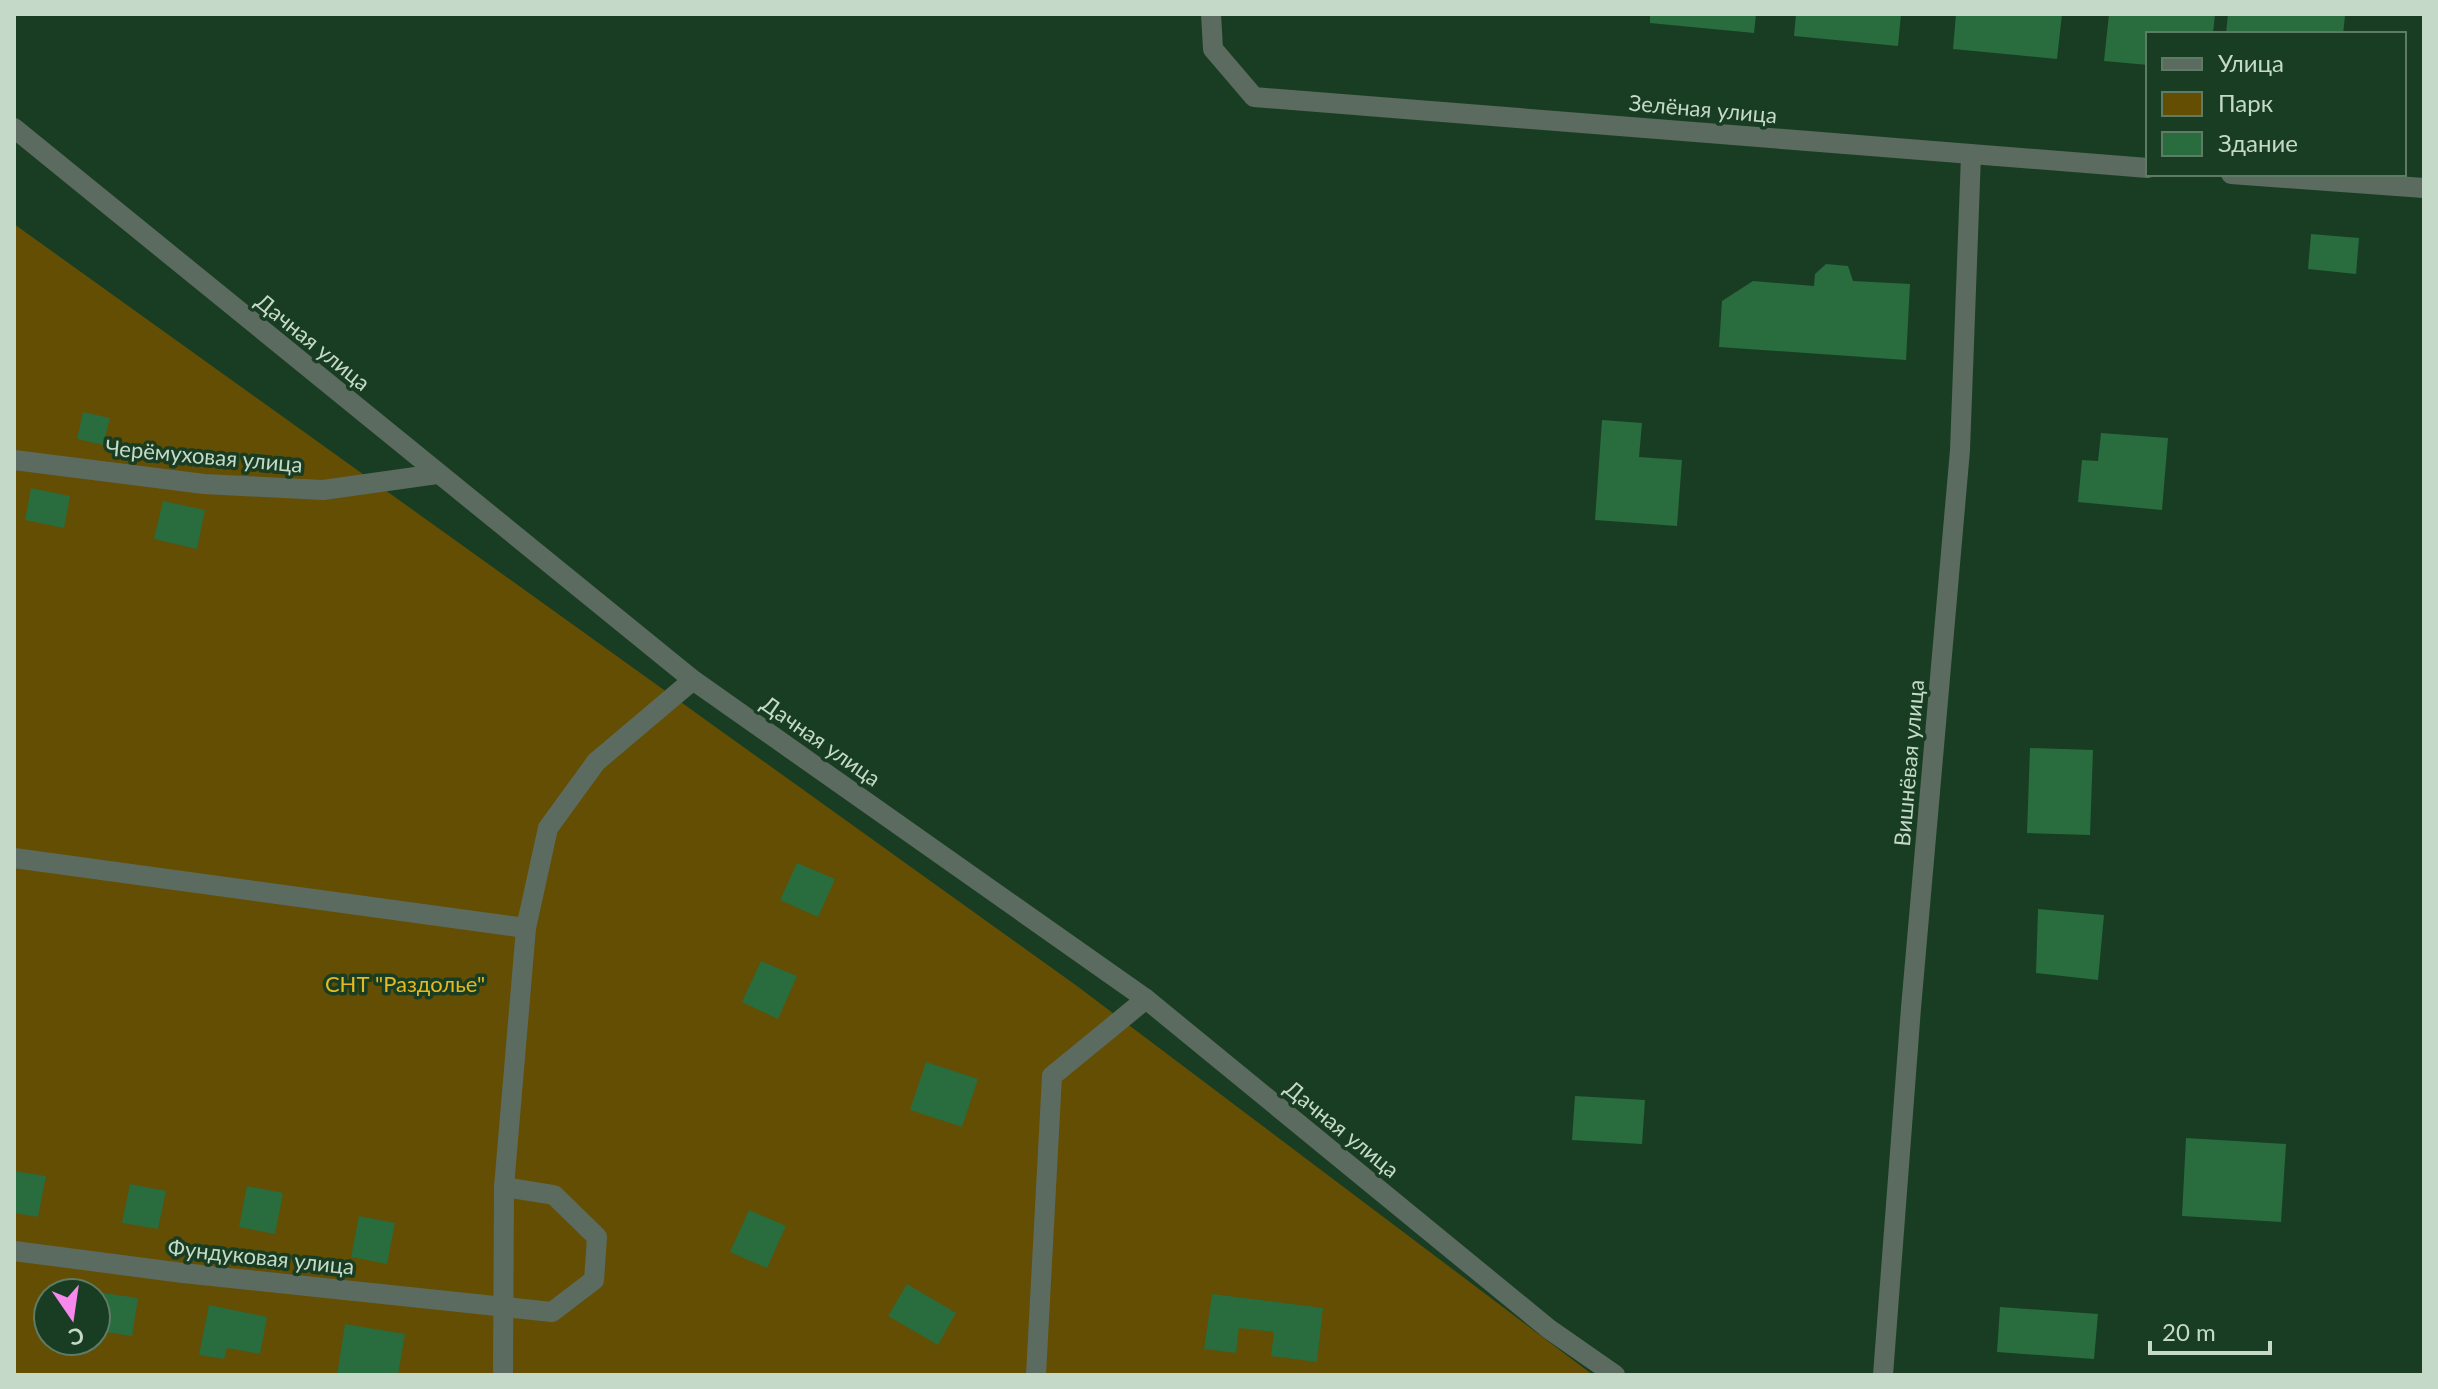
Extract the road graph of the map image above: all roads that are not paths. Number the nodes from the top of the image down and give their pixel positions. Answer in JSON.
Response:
{"nodes":[{"id":1,"x":1211,"y":14,"type":"edge"},
{"id":2,"x":14,"y":128,"type":"edge"},
{"id":3,"x":1971,"y":155,"type":"junction"},
{"id":4,"x":2146,"y":168,"type":"edge"},
{"id":5,"x":2259,"y":176,"type":"edge"},
{"id":6,"x":2424,"y":188,"type":"edge"},
{"id":7,"x":14,"y":460,"type":"edge"},
{"id":8,"x":437,"y":474,"type":"junction"},
{"id":9,"x":693,"y":680,"type":"junction"},
{"id":10,"x":14,"y":858,"type":"edge"},
{"id":11,"x":526,"y":928,"type":"junction"},
{"id":12,"x":1146,"y":999,"type":"junction"},
{"id":13,"x":504,"y":1187,"type":"junction"},
{"id":14,"x":14,"y":1251,"type":"edge"},
{"id":15,"x":503,"y":1307,"type":"junction"},
{"id":16,"x":503,"y":1375,"type":"edge"},
{"id":17,"x":1036,"y":1375,"type":"edge"},
{"id":18,"x":1615,"y":1375,"type":"edge"},
{"id":19,"x":1883,"y":1375,"type":"edge"}],
"edges":[{"from":1,"to":3,"type":"street","name":"Зелёная улица"},
{"from":2,"to":8,"type":"street","name":"Дачная улица"},
{"from":3,"to":4,"type":"street","name":"Зелёная улица"},
{"from":3,"to":19,"type":"street","name":"Вишнёвая улица"},
{"from":5,"to":6,"type":"street"},
{"from":7,"to":8,"type":"street","name":"Черёмуховая улица"},
{"from":8,"to":9,"type":"street","name":"Дачная улица"},
{"from":9,"to":11,"type":"street"},
{"from":9,"to":12,"type":"street","name":"Дачная улица"},
{"from":10,"to":11,"type":"street"},
{"from":11,"to":13,"type":"street"},
{"from":12,"to":17,"type":"street"},
{"from":12,"to":18,"type":"street","name":"Дачная улица"},
{"from":13,"to":15,"type":"street"},
{"from":13,"to":15,"type":"street","name":"Фундуковая улица"},
{"from":14,"to":15,"type":"street","name":"Фундуковая улица"},
{"from":15,"to":16,"type":"street"}]}
